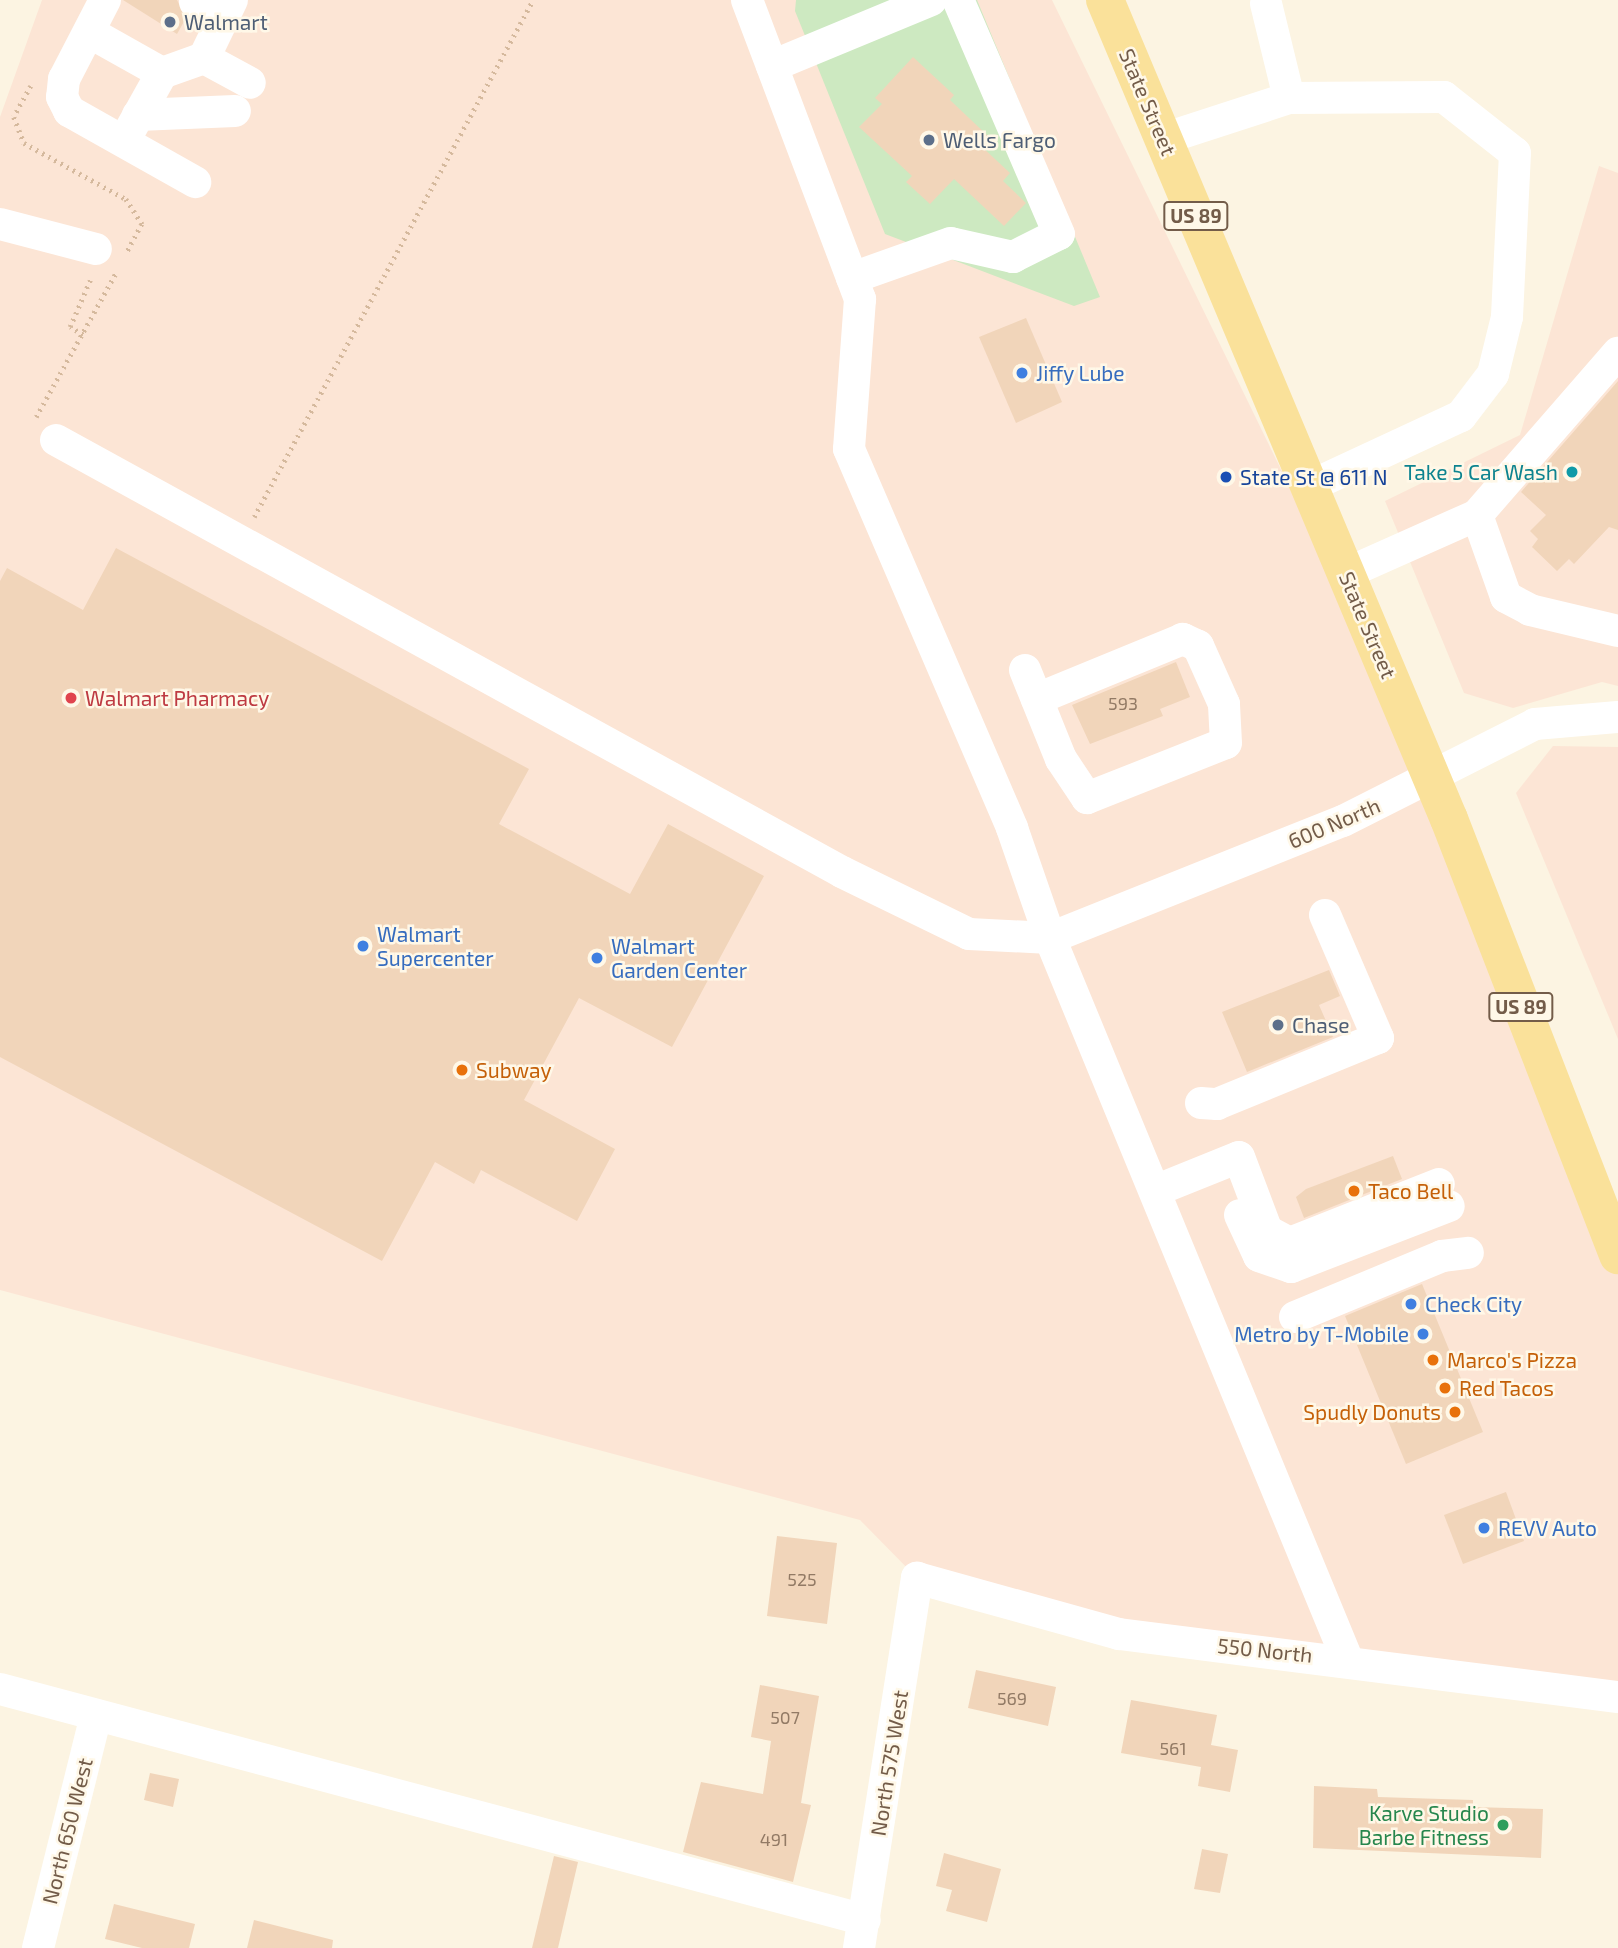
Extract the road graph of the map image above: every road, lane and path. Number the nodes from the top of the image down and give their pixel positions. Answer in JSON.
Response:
{"nodes":[{"id":1,"x":105,"y":0,"type":"edge"},
{"id":2,"x":533,"y":0,"type":"edge"},
{"id":3,"x":747,"y":0,"type":"edge"},
{"id":4,"x":931,"y":0,"type":"edge"},
{"id":5,"x":958,"y":0,"type":"edge"},
{"id":6,"x":1105,"y":0,"type":"edge"},
{"id":7,"x":195,"y":2,"type":"dead end"},
{"id":8,"x":1266,"y":4,"type":"dead end"},
{"id":9,"x":227,"y":9,"type":"edge"},
{"id":10,"x":89,"y":32,"type":"junction"},
{"id":11,"x":204,"y":58,"type":"junction"},
{"id":12,"x":772,"y":66,"type":"junction"},
{"id":13,"x":162,"y":73,"type":"junction"},
{"id":14,"x":250,"y":83,"type":"dead end"},
{"id":15,"x":1289,"y":98,"type":"junction"},
{"id":16,"x":234,"y":111,"type":"dead end"},
{"id":17,"x":131,"y":128,"type":"junction"},
{"id":18,"x":1163,"y":139,"type":"junction"},
{"id":19,"x":195,"y":182,"type":"dead end"},
{"id":20,"x":0,"y":225,"type":"edge"},
{"id":21,"x":96,"y":249,"type":"joint"},
{"id":22,"x":852,"y":278,"type":"junction"},
{"id":23,"x":83,"y":335,"type":"dead end"},
{"id":24,"x":1618,"y":353,"type":"edge"},
{"id":25,"x":56,"y":440,"type":"dead end"},
{"id":26,"x":1310,"y":486,"type":"junction"},
{"id":27,"x":1477,"y":515,"type":"junction"},
{"id":28,"x":241,"y":543,"type":"junction"},
{"id":29,"x":1346,"y":573,"type":"junction"},
{"id":30,"x":1618,"y":631,"type":"edge"},
{"id":31,"x":1025,"y":670,"type":"dead end"},
{"id":32,"x":1037,"y":699,"type":"junction"},
{"id":33,"x":1618,"y":717,"type":"edge"},
{"id":34,"x":1432,"y":779,"type":"junction"},
{"id":35,"x":1325,"y":915,"type":"dead end"},
{"id":36,"x":1049,"y":938,"type":"junction"},
{"id":37,"x":1201,"y":1103,"type":"dead end"},
{"id":38,"x":1157,"y":1191,"type":"junction"},
{"id":39,"x":1444,"y":1195,"type":"dead end"},
{"id":40,"x":1615,"y":1240,"type":"edge"},
{"id":41,"x":1468,"y":1253,"type":"dead end"},
{"id":42,"x":1295,"y":1317,"type":"dead end"},
{"id":43,"x":917,"y":1578,"type":"joint"},
{"id":44,"x":1347,"y":1659,"type":"junction"},
{"id":45,"x":0,"y":1689,"type":"edge"},
{"id":46,"x":1618,"y":1697,"type":"edge"},
{"id":47,"x":96,"y":1715,"type":"junction"},
{"id":48,"x":862,"y":1934,"type":"edge"},
{"id":49,"x":38,"y":1948,"type":"edge"}],
"edges":[{"from":1,"to":10,"type":"street"},
{"from":2,"to":28,"type":"path"},
{"from":3,"to":12,"type":"street"},
{"from":4,"to":12,"type":"street"},
{"from":5,"to":22,"type":"street"},
{"from":6,"to":18,"type":"main road","name":"State Street","number":"US 89"},
{"from":7,"to":9,"type":"street"},
{"from":8,"to":15,"type":"street"},
{"from":9,"to":11,"type":"street"},
{"from":10,"to":13,"type":"street"},
{"from":10,"to":17,"type":"street"},
{"from":11,"to":13,"type":"street"},
{"from":11,"to":14,"type":"street"},
{"from":12,"to":22,"type":"street"},
{"from":13,"to":17,"type":"street"},
{"from":15,"to":18,"type":"street"},
{"from":15,"to":26,"type":"street"},
{"from":16,"to":17,"type":"street"},
{"from":17,"to":19,"type":"street"},
{"from":18,"to":26,"type":"main road","name":"State Street","number":"US 89"},
{"from":20,"to":21,"type":"street"},
{"from":21,"to":23,"type":"path"},
{"from":22,"to":36,"type":"street"},
{"from":24,"to":27,"type":"street"},
{"from":25,"to":28,"type":"street"},
{"from":26,"to":29,"type":"main road","name":"State Street","number":"US 89"},
{"from":27,"to":29,"type":"street"},
{"from":27,"to":30,"type":"street"},
{"from":28,"to":36,"type":"street"},
{"from":29,"to":34,"type":"main road","name":"State Street","number":"US 89"},
{"from":31,"to":32,"type":"street"},
{"from":32,"to":32,"type":"street"},
{"from":33,"to":34,"type":"street","name":"600 North"},
{"from":34,"to":36,"type":"street","name":"600 North"},
{"from":34,"to":40,"type":"main road","name":"State Street","number":"US 89"},
{"from":35,"to":37,"type":"street"},
{"from":36,"to":38,"type":"street"},
{"from":38,"to":39,"type":"street"},
{"from":38,"to":44,"type":"street"},
{"from":41,"to":42,"type":"street"},
{"from":43,"to":44,"type":"street","name":"550 North"},
{"from":43,"to":48,"type":"street","name":"North 575 West"},
{"from":44,"to":46,"type":"street","name":"550 North"},
{"from":45,"to":47,"type":"street"},
{"from":47,"to":48,"type":"street"},
{"from":47,"to":49,"type":"street","name":"North 650 West"}]}
